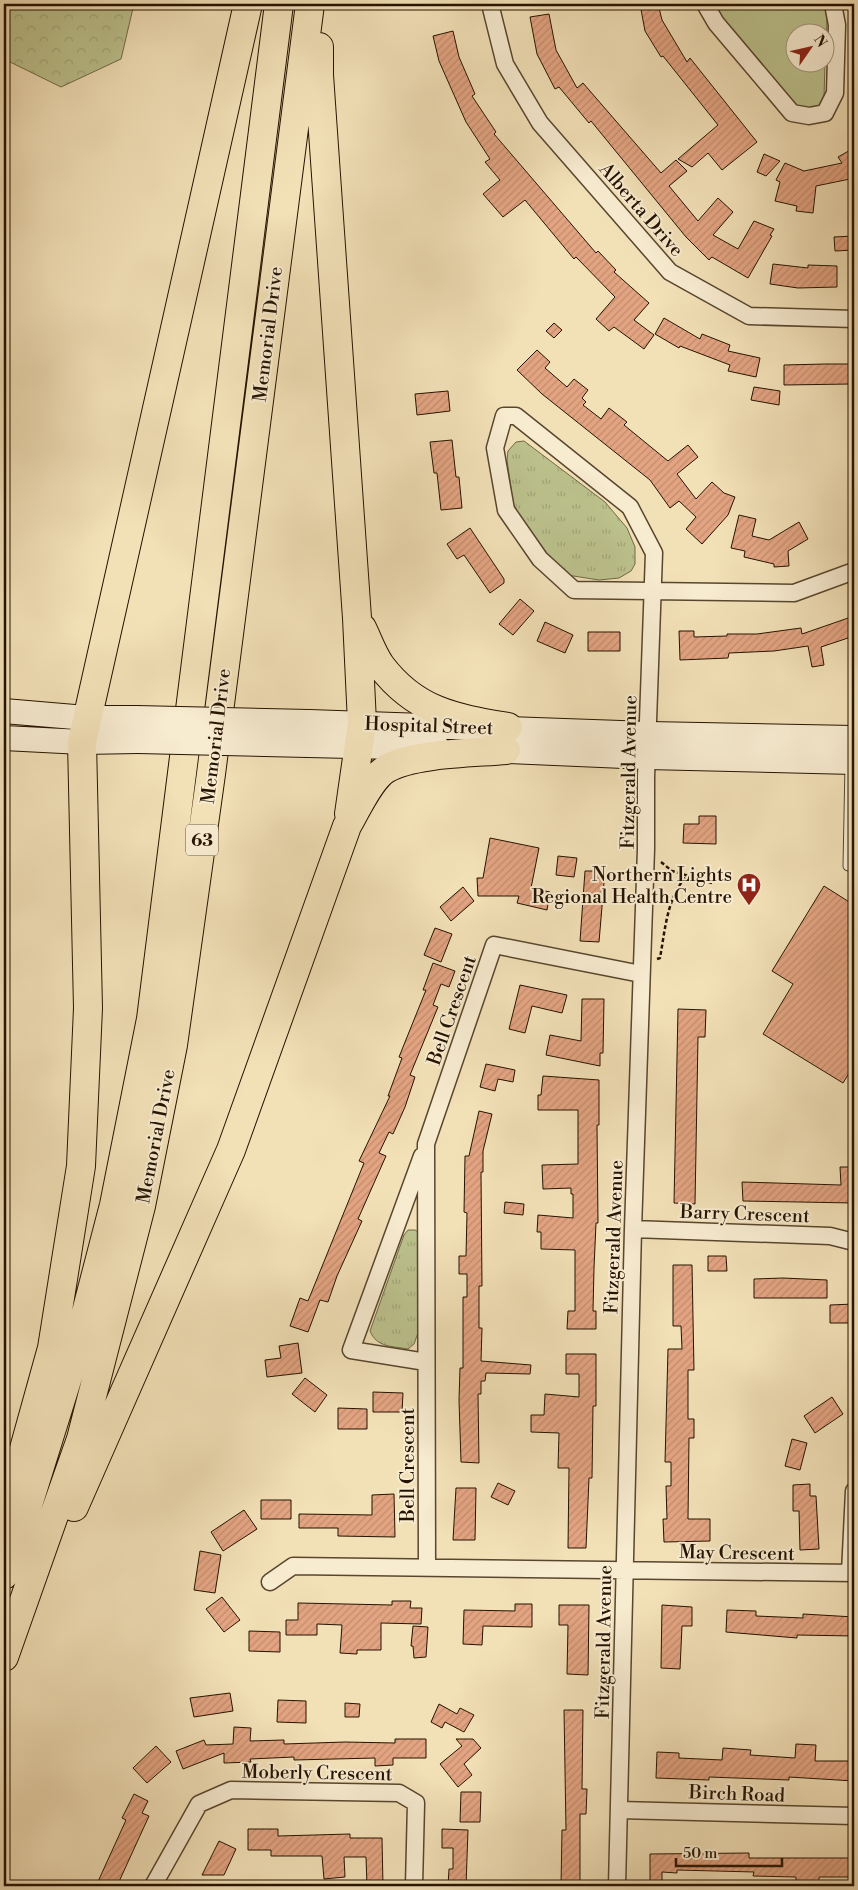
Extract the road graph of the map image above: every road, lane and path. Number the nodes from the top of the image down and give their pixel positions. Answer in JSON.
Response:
{"nodes":[{"id":1,"x":248,"y":4,"type":"edge"},
{"id":2,"x":279,"y":4,"type":"edge"},
{"id":3,"x":310,"y":4,"type":"edge"},
{"id":4,"x":319,"y":4,"type":"edge"},
{"id":5,"x":490,"y":4,"type":"edge"},
{"id":6,"x":705,"y":4,"type":"edge"},
{"id":7,"x":833,"y":4,"type":"edge"},
{"id":8,"x":854,"y":319,"type":"edge"},
{"id":9,"x":854,"y":571,"type":"edge"},
{"id":10,"x":653,"y":589,"type":"junction"},
{"id":11,"x":357,"y":618,"type":"junction"},
{"id":12,"x":4,"y":692,"type":"edge"},
{"id":13,"x":4,"y":711,"type":"edge"},
{"id":14,"x":31,"y":713,"type":"junction"},
{"id":15,"x":84,"y":730,"type":"junction"},
{"id":16,"x":137,"y":730,"type":"junction"},
{"id":17,"x":360,"y":734,"type":"junction"},
{"id":18,"x":649,"y":734,"type":"junction"},
{"id":19,"x":4,"y":738,"type":"edge"},
{"id":20,"x":507,"y":739,"type":"junction"},
{"id":21,"x":851,"y":750,"type":"edge"},
{"id":22,"x":647,"y":758,"type":"junction"},
{"id":23,"x":347,"y":826,"type":"junction"},
{"id":24,"x":646,"y":848,"type":"junction"},
{"id":25,"x":848,"y":866,"type":"dead end"},
{"id":26,"x":679,"y":874,"type":"junction"},
{"id":27,"x":688,"y":875,"type":"junction"},
{"id":28,"x":680,"y":883,"type":"junction"},
{"id":29,"x":712,"y":883,"type":"dead end"},
{"id":30,"x":641,"y":969,"type":"junction"},
{"id":31,"x":426,"y":1144,"type":"junction"},
{"id":32,"x":633,"y":1229,"type":"junction"},
{"id":33,"x":854,"y":1242,"type":"edge"},
{"id":34,"x":426,"y":1362,"type":"junction"},
{"id":35,"x":854,"y":1492,"type":"edge"},
{"id":36,"x":4,"y":1521,"type":"edge"},
{"id":37,"x":427,"y":1567,"type":"junction"},
{"id":38,"x":624,"y":1571,"type":"junction"},
{"id":39,"x":852,"y":1573,"type":"edge"},
{"id":40,"x":4,"y":1575,"type":"edge"},
{"id":41,"x":270,"y":1582,"type":"dead end"},
{"id":42,"x":4,"y":1657,"type":"edge"},
{"id":43,"x":4,"y":1668,"type":"edge"},
{"id":44,"x":619,"y":1810,"type":"junction"},
{"id":45,"x":854,"y":1816,"type":"edge"},
{"id":46,"x":152,"y":1886,"type":"edge"},
{"id":47,"x":414,"y":1886,"type":"edge"},
{"id":48,"x":617,"y":1886,"type":"edge"}],
"edges":[{"from":1,"to":15,"type":"highway"},
{"from":2,"to":40,"type":"highway","name":"Memorial Drive","number":"63"},
{"from":3,"to":42,"type":"highway","name":"Memorial Drive","number":"63"},
{"from":4,"to":11,"type":"highway"},
{"from":5,"to":8,"type":"street","name":"Alberta Drive"},
{"from":6,"to":7,"type":"street"},
{"from":9,"to":10,"type":"street"},
{"from":10,"to":10,"type":"street"},
{"from":10,"to":18,"type":"street","name":"Fitzgerald Avenue"},
{"from":11,"to":17,"type":"highway"},
{"from":11,"to":20,"type":"highway"},
{"from":12,"to":14,"type":"main road"},
{"from":13,"to":14,"type":"main road","name":"Hospital Street"},
{"from":14,"to":15,"type":"main road","name":"Hospital Street"},
{"from":15,"to":16,"type":"main road","name":"Hospital Street"},
{"from":15,"to":19,"type":"main road"},
{"from":15,"to":36,"type":"highway"},
{"from":16,"to":17,"type":"main road","name":"Hospital Street","bridge":true},
{"from":16,"to":17,"type":"main road","name":"Hospital Street","bridge":true},
{"from":17,"to":20,"type":"main road","name":"Hospital Street"},
{"from":17,"to":23,"type":"highway"},
{"from":18,"to":20,"type":"main road","name":"Hospital Street"},
{"from":18,"to":21,"type":"main road","name":"Hospital Street"},
{"from":18,"to":22,"type":"street","name":"Fitzgerald Avenue"},
{"from":20,"to":22,"type":"main road","name":"Hospital Street"},
{"from":20,"to":23,"type":"highway"},
{"from":21,"to":22,"type":"main road","name":"Hospital Street"},
{"from":21,"to":25,"type":"lane"},
{"from":22,"to":24,"type":"street","name":"Fitzgerald Avenue"},
{"from":23,"to":43,"type":"highway"},
{"from":24,"to":26,"type":"path"},
{"from":24,"to":30,"type":"street","name":"Fitzgerald Avenue"},
{"from":26,"to":27,"type":"path"},
{"from":26,"to":28,"type":"path"},
{"from":27,"to":28,"type":"path"},
{"from":27,"to":29,"type":"path"},
{"from":28,"to":30,"type":"path"},
{"from":30,"to":31,"type":"street","name":"Bell Crescent"},
{"from":30,"to":32,"type":"street","name":"Fitzgerald Avenue"},
{"from":31,"to":34,"type":"street","name":"Bell Crescent"},
{"from":31,"to":34,"type":"street","name":"Bell Crescent"},
{"from":32,"to":33,"type":"street","name":"Barry Crescent"},
{"from":32,"to":38,"type":"street","name":"Fitzgerald Avenue"},
{"from":34,"to":37,"type":"street","name":"Bell Crescent"},
{"from":35,"to":39,"type":"street","name":"May Crescent"},
{"from":37,"to":38,"type":"street"},
{"from":37,"to":41,"type":"street"},
{"from":38,"to":39,"type":"street","name":"May Crescent"},
{"from":38,"to":44,"type":"street","name":"Fitzgerald Avenue"},
{"from":44,"to":45,"type":"street","name":"Birch Road"},
{"from":44,"to":48,"type":"street","name":"Fitzgerald Avenue"},
{"from":46,"to":47,"type":"street","name":"Moberly Crescent"}]}
